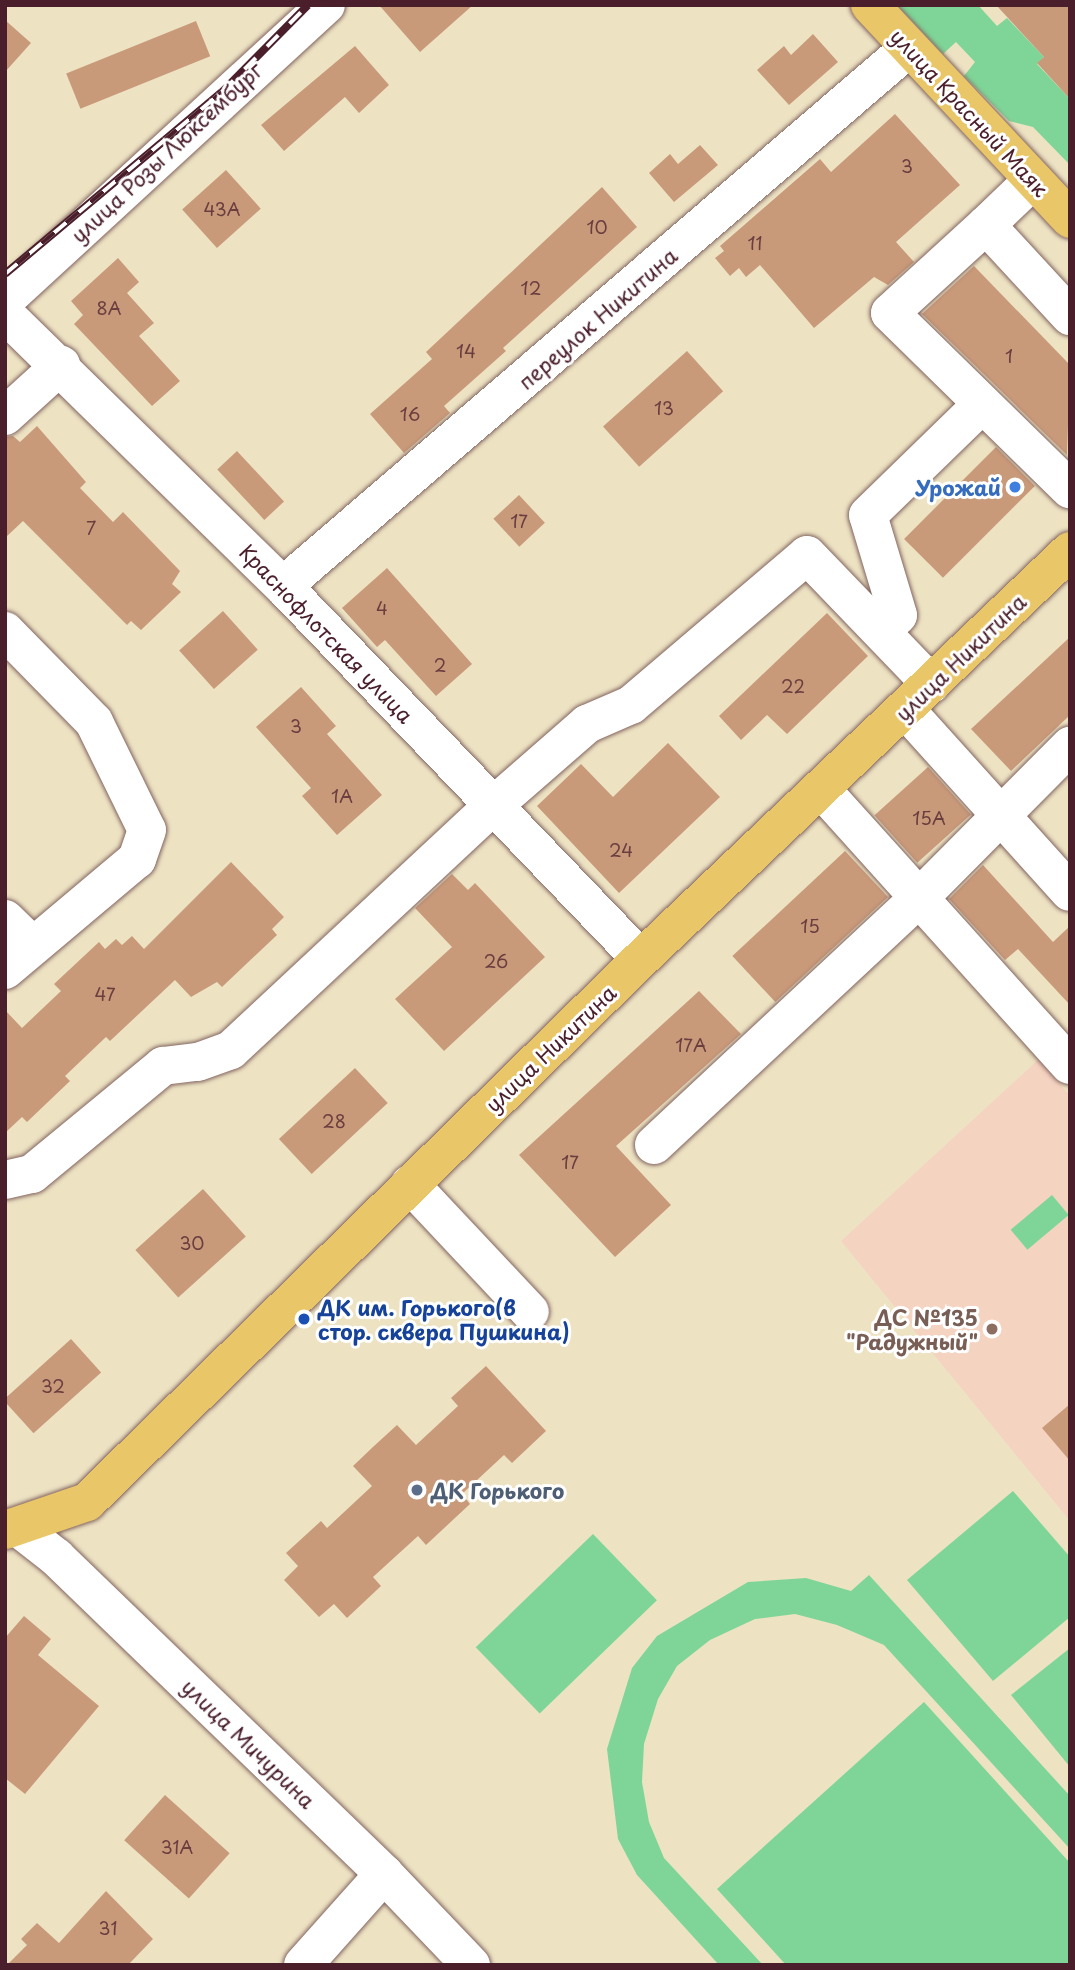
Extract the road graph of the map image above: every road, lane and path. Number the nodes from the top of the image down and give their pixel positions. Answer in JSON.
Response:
{"nodes":[{"id":1,"x":326,"y":5,"type":"edge"},
{"id":2,"x":870,"y":5,"type":"edge"},
{"id":3,"x":909,"y":48,"type":"junction"},
{"id":4,"x":1033,"y":180,"type":"junction"},
{"id":5,"x":1070,"y":219,"type":"edge"},
{"id":6,"x":986,"y":225,"type":"junction"},
{"id":7,"x":5,"y":300,"type":"edge"},
{"id":8,"x":5,"y":314,"type":"edge"},
{"id":9,"x":1070,"y":316,"type":"edge"},
{"id":10,"x":61,"y":365,"type":"junction"},
{"id":11,"x":981,"y":405,"type":"junction"},
{"id":12,"x":5,"y":416,"type":"edge"},
{"id":13,"x":1070,"y":489,"type":"edge"},
{"id":14,"x":1070,"y":551,"type":"edge"},
{"id":15,"x":283,"y":586,"type":"junction"},
{"id":16,"x":881,"y":631,"type":"junction"},
{"id":17,"x":9,"y":643,"type":"edge"},
{"id":18,"x":918,"y":696,"type":"junction"},
{"id":19,"x":1070,"y":746,"type":"edge"},
{"id":20,"x":822,"y":790,"type":"junction"},
{"id":21,"x":493,"y":806,"type":"junction"},
{"id":22,"x":999,"y":813,"type":"junction"},
{"id":23,"x":1070,"y":892,"type":"edge"},
{"id":24,"x":920,"y":897,"type":"junction"},
{"id":25,"x":19,"y":932,"type":"edge"},
{"id":26,"x":641,"y":960,"type":"junction"},
{"id":27,"x":5,"y":970,"type":"edge"},
{"id":28,"x":1070,"y":1065,"type":"edge"},
{"id":29,"x":654,"y":1145,"type":"dead end"},
{"id":30,"x":5,"y":1180,"type":"edge"},
{"id":31,"x":410,"y":1184,"type":"junction"},
{"id":32,"x":530,"y":1312,"type":"dead end"},
{"id":33,"x":13,"y":1529,"type":"edge"},
{"id":34,"x":384,"y":1874,"type":"junction"},
{"id":35,"x":303,"y":1965,"type":"edge"},
{"id":36,"x":471,"y":1965,"type":"edge"}],
"edges":[{"from":1,"to":7,"type":"street","name":"улица Розы Люксембург"},
{"from":2,"to":3,"type":"main road","name":"улица Красный Маяк"},
{"from":3,"to":4,"type":"main road","name":"улица Красный Маяк"},
{"from":3,"to":15,"type":"street","name":"переулок Никитина"},
{"from":4,"to":5,"type":"main road","name":"улица Красный Маяк"},
{"from":4,"to":6,"type":"street"},
{"from":6,"to":9,"type":"street"},
{"from":6,"to":11,"type":"street"},
{"from":8,"to":10,"type":"street","name":"Краснофлотская улица"},
{"from":10,"to":12,"type":"street"},
{"from":10,"to":15,"type":"street","name":"Краснофлотская улица"},
{"from":11,"to":13,"type":"street"},
{"from":11,"to":16,"type":"street"},
{"from":14,"to":18,"type":"main road","name":"улица Никитина"},
{"from":15,"to":21,"type":"street","name":"Краснофлотская улица"},
{"from":16,"to":18,"type":"street"},
{"from":16,"to":21,"type":"street"},
{"from":17,"to":25,"type":"street"},
{"from":18,"to":20,"type":"main road","name":"улица Никитина"},
{"from":18,"to":22,"type":"street"},
{"from":19,"to":22,"type":"street"},
{"from":20,"to":24,"type":"street"},
{"from":20,"to":26,"type":"main road","name":"улица Никитина"},
{"from":21,"to":26,"type":"street","name":"Краснофлотская улица"},
{"from":21,"to":30,"type":"street"},
{"from":22,"to":23,"type":"street"},
{"from":22,"to":24,"type":"street"},
{"from":24,"to":28,"type":"street"},
{"from":24,"to":29,"type":"street"},
{"from":25,"to":27,"type":"street"},
{"from":26,"to":31,"type":"main road","name":"улица Никитина"},
{"from":31,"to":32,"type":"street"},
{"from":31,"to":33,"type":"main road","name":"улица Никитина"},
{"from":33,"to":34,"type":"street","name":"улица Мичурина"},
{"from":34,"to":35,"type":"street"},
{"from":34,"to":36,"type":"street","name":"улица Мичурина"}]}
